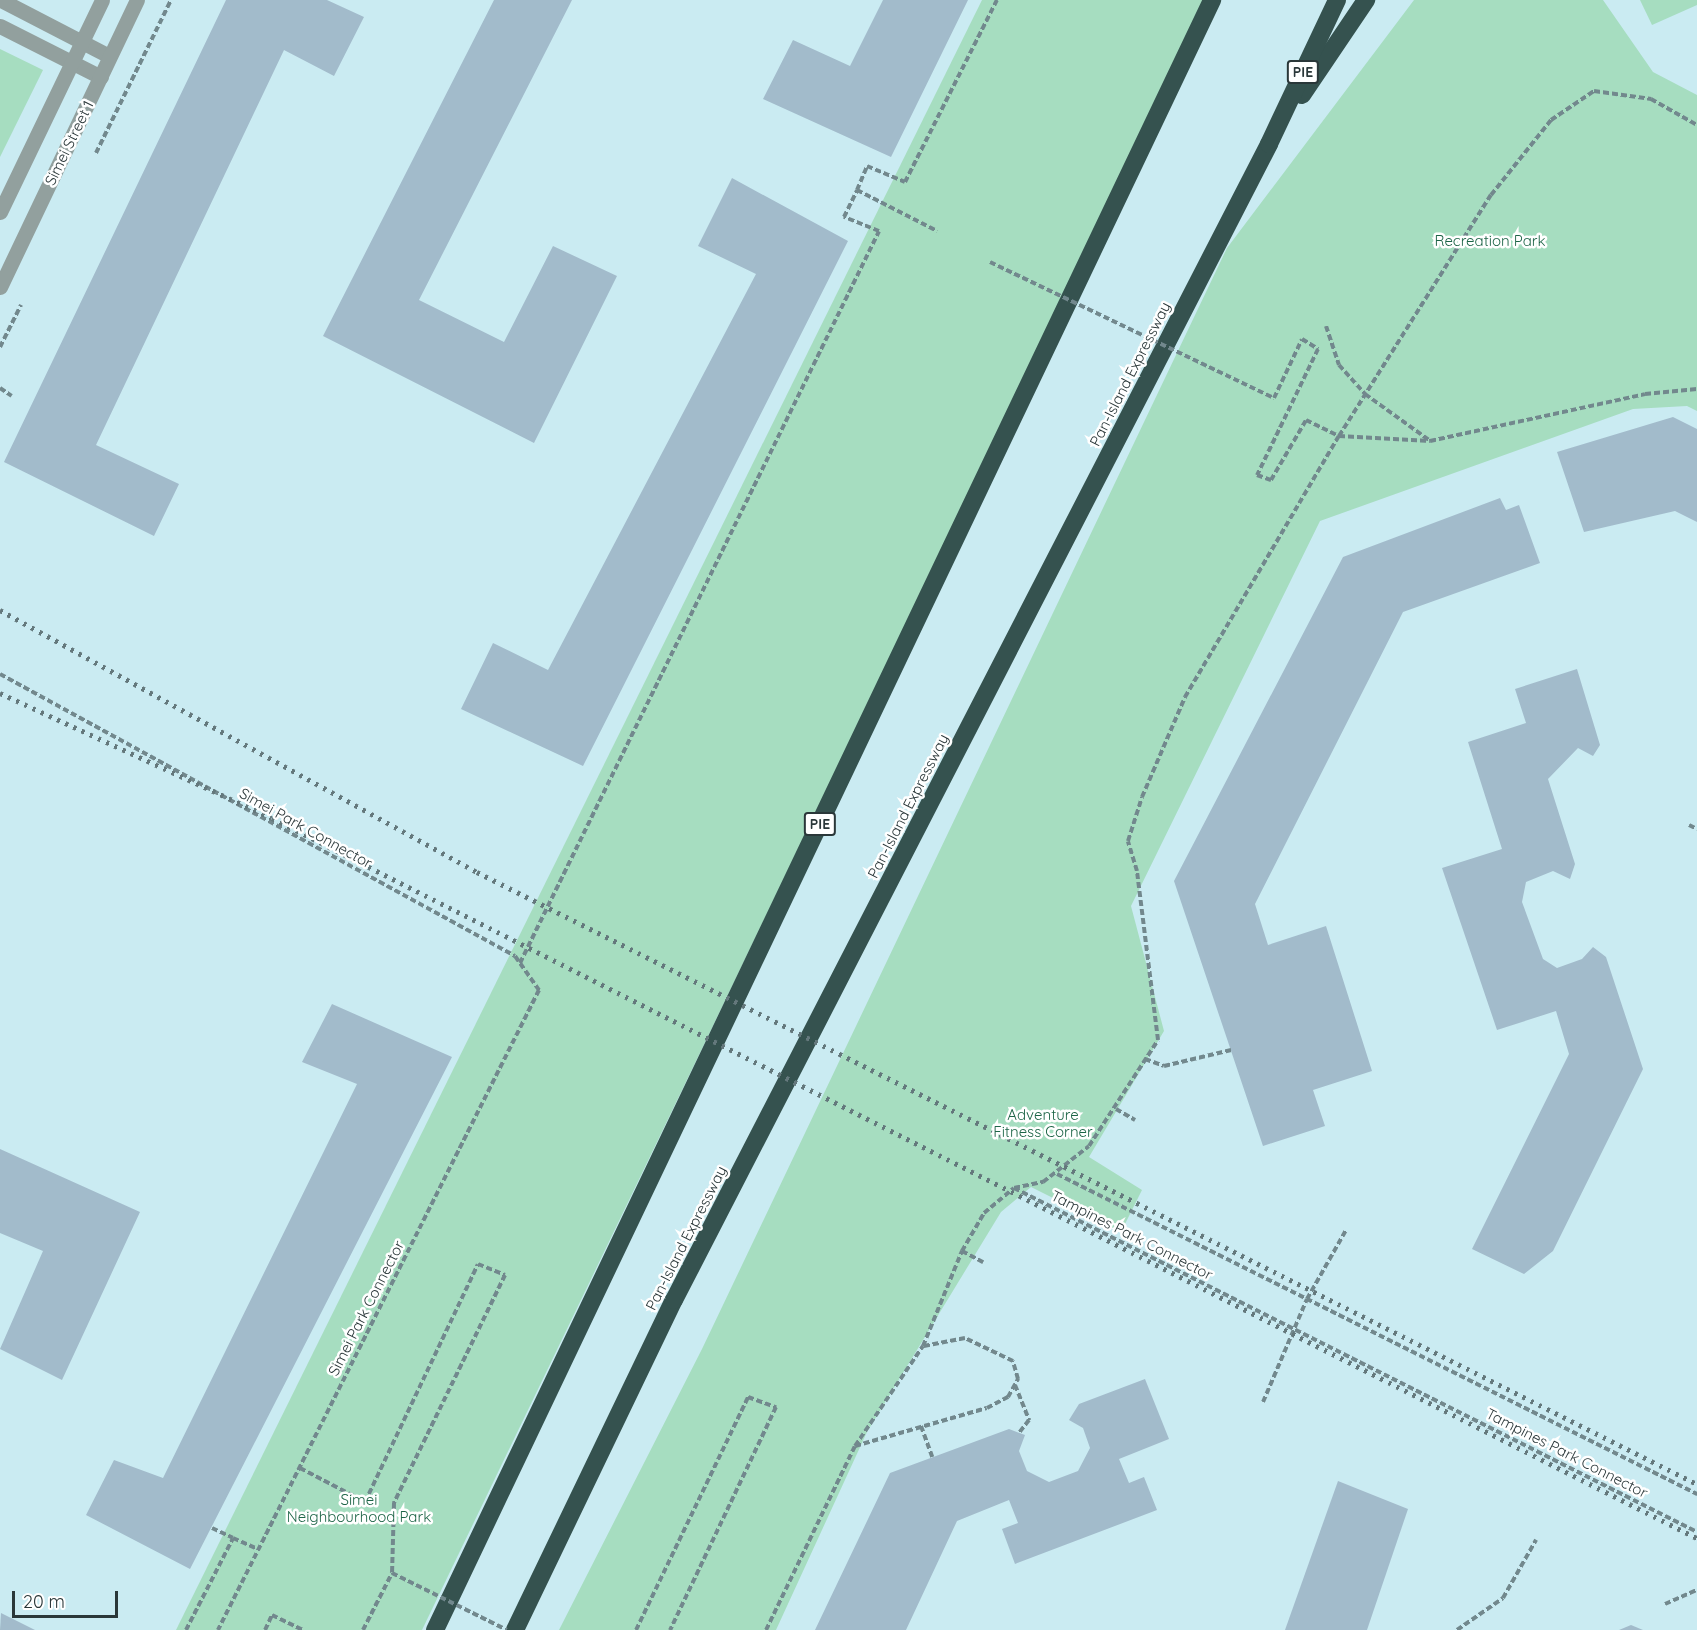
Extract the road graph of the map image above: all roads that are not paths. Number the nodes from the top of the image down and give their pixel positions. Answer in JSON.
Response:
{"nodes":[{"id":1,"x":1,"y":0,"type":"edge"},
{"id":2,"x":102,"y":0,"type":"edge"},
{"id":3,"x":137,"y":0,"type":"edge"},
{"id":4,"x":1212,"y":0,"type":"edge"},
{"id":5,"x":1337,"y":0,"type":"edge"},
{"id":6,"x":1366,"y":0,"type":"edge"},
{"id":7,"x":0,"y":26,"type":"edge"},
{"id":8,"x":80,"y":42,"type":"junction"},
{"id":9,"x":110,"y":56,"type":"junction"},
{"id":10,"x":71,"y":61,"type":"junction"},
{"id":11,"x":101,"y":76,"type":"junction"},
{"id":12,"x":1269,"y":144,"type":"junction"},
{"id":13,"x":0,"y":212,"type":"edge"},
{"id":14,"x":0,"y":286,"type":"edge"},
{"id":15,"x":435,"y":1630,"type":"edge"},
{"id":16,"x":515,"y":1630,"type":"edge"}],
"edges":[{"from":1,"to":8,"type":"street"},
{"from":2,"to":8,"type":"street"},
{"from":3,"to":9,"type":"street","name":"Simei Street 1"},
{"from":4,"to":15,"type":"highway","number":"PIE"},
{"from":5,"to":12,"type":"highway","name":"Pan-Island Expressway","number":"PIE"},
{"from":6,"to":12,"type":"highway"},
{"from":7,"to":10,"type":"street"},
{"from":8,"to":9,"type":"street"},
{"from":8,"to":10,"type":"street"},
{"from":9,"to":11,"type":"street","name":"Simei Street 1"},
{"from":10,"to":11,"type":"street"},
{"from":10,"to":13,"type":"street"},
{"from":11,"to":14,"type":"street","name":"Simei Street 1"},
{"from":12,"to":16,"type":"highway","name":"Pan-Island Expressway","number":"PIE"}]}
